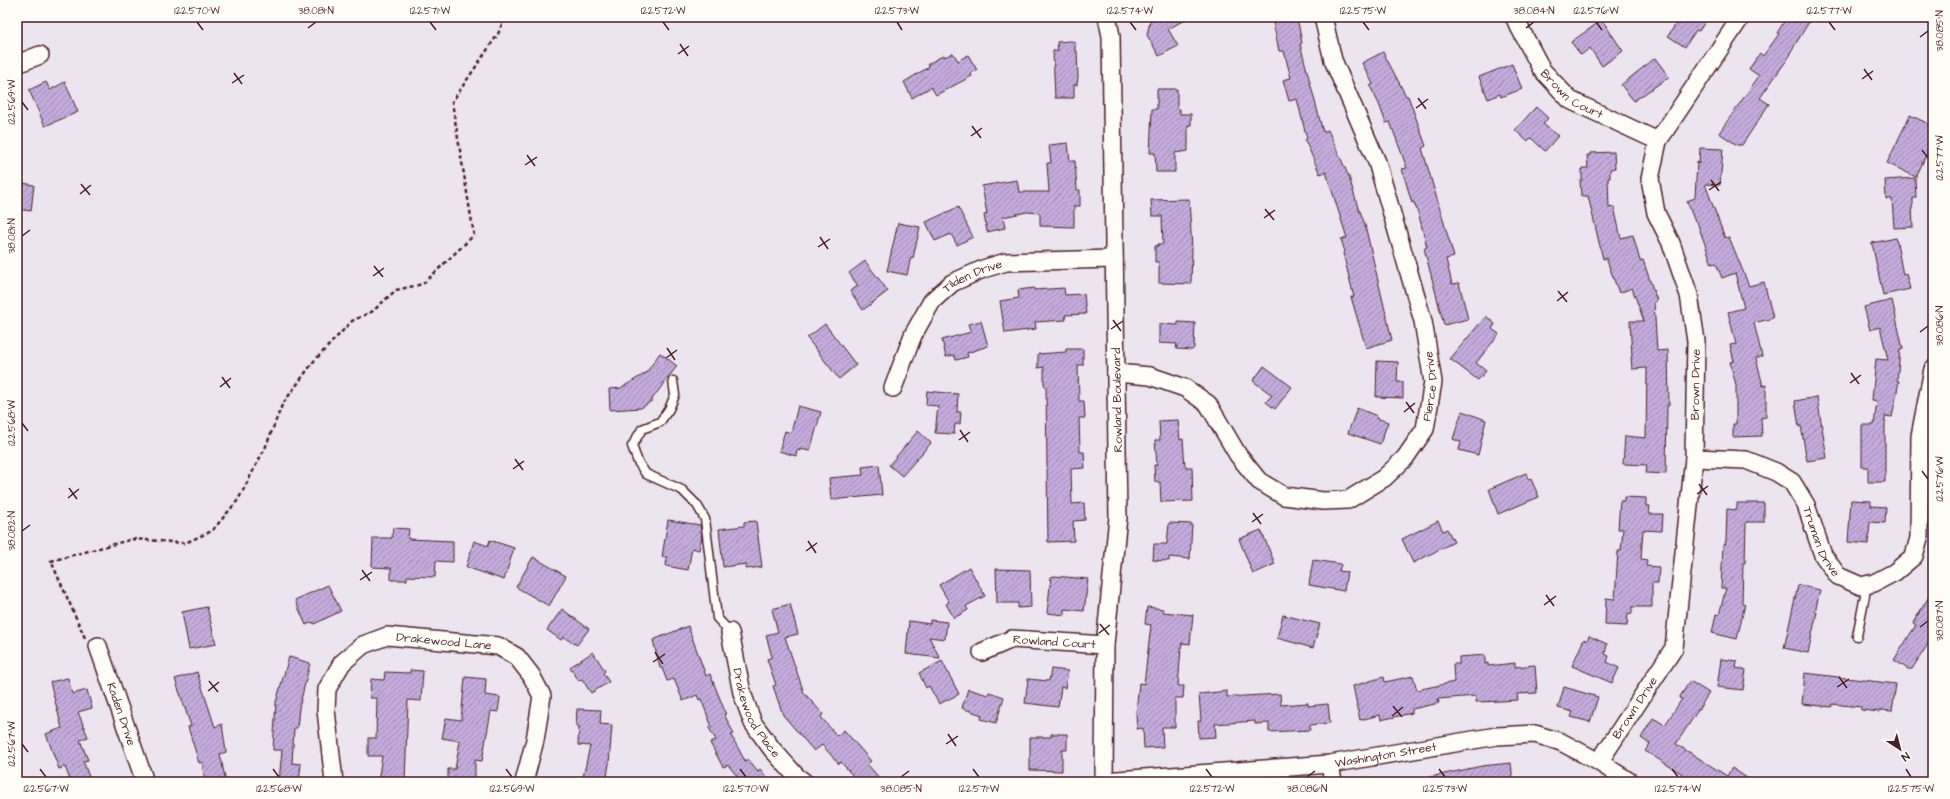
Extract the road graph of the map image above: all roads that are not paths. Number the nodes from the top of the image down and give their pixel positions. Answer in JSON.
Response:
{"nodes":[{"id":1,"x":1107,"y":17,"type":"edge"},
{"id":2,"x":1323,"y":17,"type":"edge"},
{"id":3,"x":1514,"y":17,"type":"edge"},
{"id":4,"x":1741,"y":17,"type":"edge"},
{"id":5,"x":40,"y":55,"type":"dead end"},
{"id":6,"x":17,"y":64,"type":"edge"},
{"id":7,"x":1658,"y":141,"type":"junction"},
{"id":8,"x":1114,"y":259,"type":"junction"},
{"id":9,"x":1933,"y":369,"type":"edge"},
{"id":10,"x":1116,"y":374,"type":"junction"},
{"id":11,"x":673,"y":381,"type":"dead end"},
{"id":12,"x":893,"y":388,"type":"dead end"},
{"id":13,"x":1694,"y":458,"type":"junction"},
{"id":14,"x":1867,"y":585,"type":"junction"},
{"id":15,"x":730,"y":632,"type":"joint"},
{"id":16,"x":1857,"y":636,"type":"dead end"},
{"id":17,"x":1105,"y":645,"type":"junction"},
{"id":18,"x":98,"y":646,"type":"road end"},
{"id":19,"x":982,"y":652,"type":"dead end"},
{"id":20,"x":1599,"y":762,"type":"junction"},
{"id":21,"x":1330,"y":764,"type":"junction"},
{"id":22,"x":145,"y":782,"type":"edge"},
{"id":23,"x":334,"y":782,"type":"edge"},
{"id":24,"x":524,"y":782,"type":"edge"},
{"id":25,"x":804,"y":782,"type":"edge"},
{"id":26,"x":1104,"y":782,"type":"edge"},
{"id":27,"x":1333,"y":782,"type":"edge"},
{"id":28,"x":1630,"y":782,"type":"edge"}],
"edges":[{"from":1,"to":8,"type":"street","name":"Rowland Boulevard"},
{"from":2,"to":10,"type":"street","name":"Pierce Drive"},
{"from":3,"to":7,"type":"street","name":"Brown Court"},
{"from":4,"to":7,"type":"street","name":"Brown Drive"},
{"from":5,"to":6,"type":"street"},
{"from":7,"to":13,"type":"street","name":"Brown Drive"},
{"from":8,"to":10,"type":"street","name":"Rowland Boulevard"},
{"from":8,"to":12,"type":"street","name":"Tilden Drive"},
{"from":9,"to":14,"type":"street"},
{"from":10,"to":17,"type":"street","name":"Rowland Boulevard"},
{"from":11,"to":15,"type":"lane"},
{"from":13,"to":14,"type":"street","name":"Truman Drive"},
{"from":13,"to":20,"type":"street","name":"Brown Drive"},
{"from":14,"to":16,"type":"lane"},
{"from":15,"to":25,"type":"street","name":"Drakewood Place"},
{"from":17,"to":19,"type":"street","name":"Rowland Court"},
{"from":17,"to":26,"type":"street","name":"Rowland Boulevard"},
{"from":18,"to":22,"type":"street","name":"Kaden Drive"},
{"from":20,"to":21,"type":"street","name":"Washington Street"},
{"from":20,"to":28,"type":"street","name":"Washington Street"},
{"from":21,"to":26,"type":"street","name":"Washington Street"},
{"from":21,"to":27,"type":"street"},
{"from":23,"to":24,"type":"street","name":"Drakewood Lane"}]}
